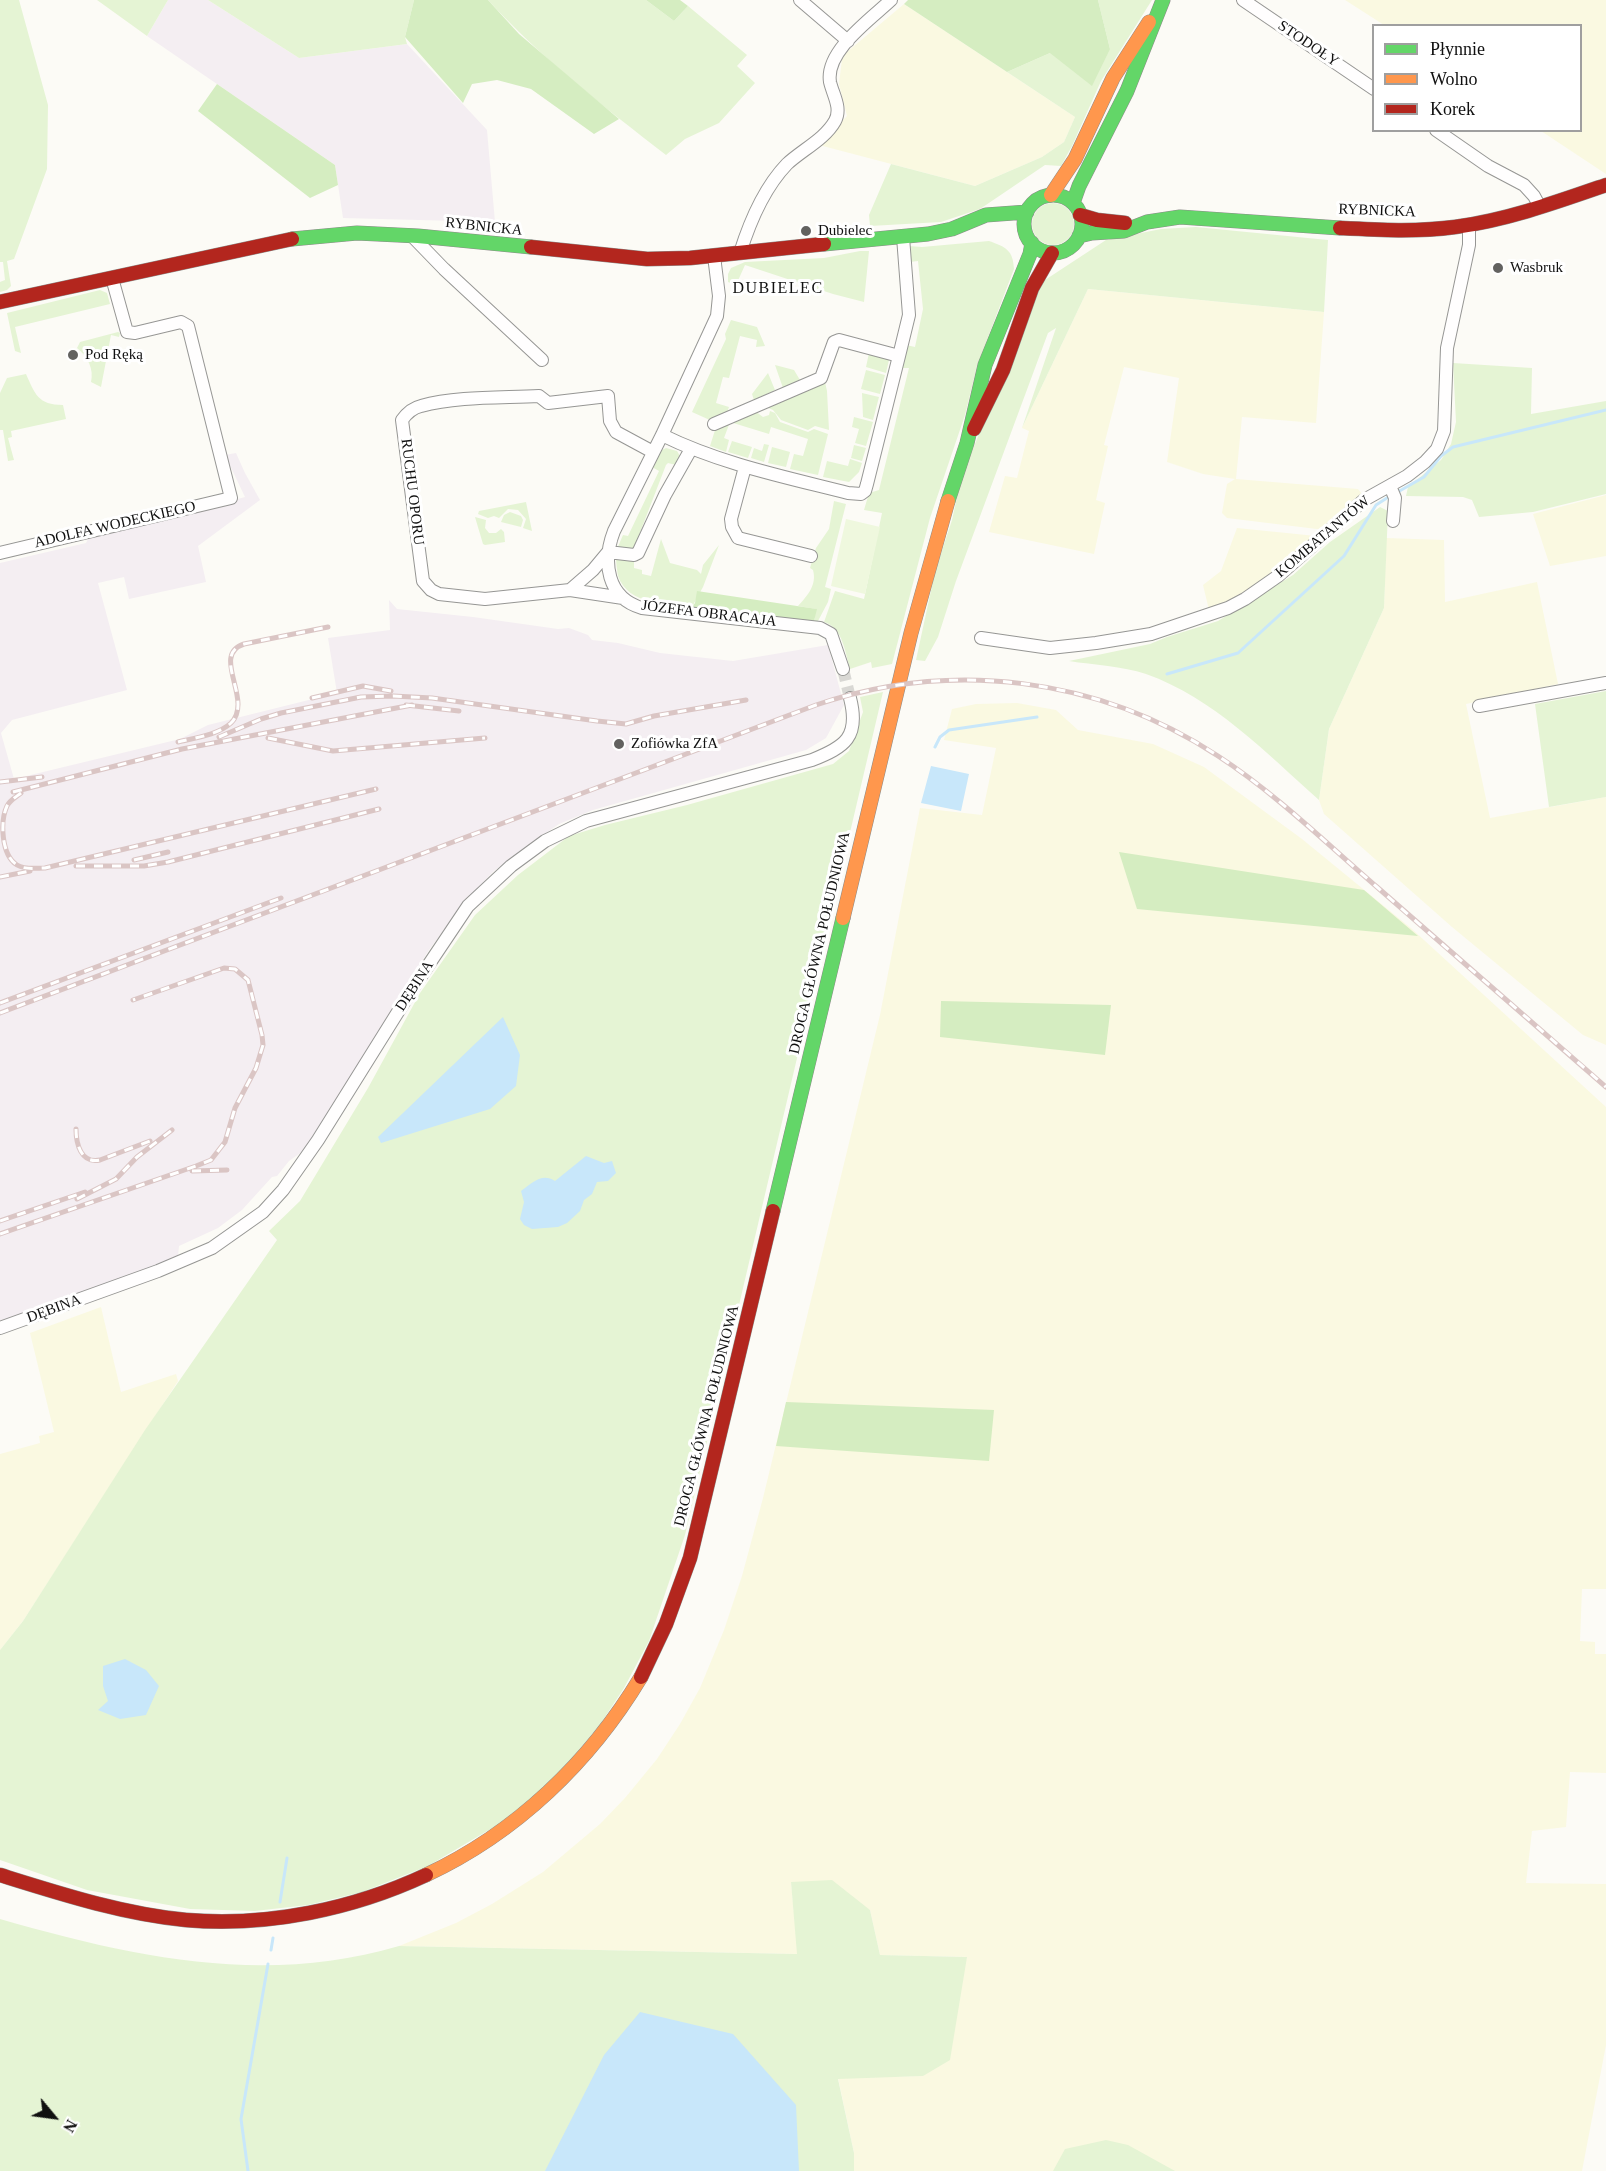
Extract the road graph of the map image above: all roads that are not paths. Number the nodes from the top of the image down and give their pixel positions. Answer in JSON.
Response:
{"nodes":[{"id":1,"x":800,"y":0,"type":"edge"},
{"id":2,"x":891,"y":0,"type":"edge"},
{"id":3,"x":1243,"y":0,"type":"edge"},
{"id":4,"x":1161,"y":4,"type":"edge"},
{"id":5,"x":848,"y":40,"type":"junction"},
{"id":6,"x":1372,"y":87,"type":"edge"},
{"id":7,"x":1439,"y":132,"type":"edge"},
{"id":8,"x":1606,"y":185,"type":"edge"},
{"id":9,"x":1051,"y":195,"type":"junction"},
{"id":10,"x":1540,"y":207,"type":"junction"},
{"id":11,"x":1077,"y":209,"type":"junction"},
{"id":12,"x":1026,"y":212,"type":"junction"},
{"id":13,"x":969,"y":223,"type":"junction"},
{"id":14,"x":1141,"y":223,"type":"junction"},
{"id":15,"x":1469,"y":225,"type":"junction"},
{"id":16,"x":412,"y":236,"type":"junction"},
{"id":17,"x":1079,"y":236,"type":"junction"},
{"id":18,"x":903,"y":237,"type":"junction"},
{"id":19,"x":1028,"y":238,"type":"junction"},
{"id":20,"x":741,"y":253,"type":"junction"},
{"id":21,"x":1052,"y":253,"type":"junction"},
{"id":22,"x":714,"y":256,"type":"junction"},
{"id":23,"x":112,"y":278,"type":"junction"},
{"id":24,"x":0,"y":302,"type":"edge"},
{"id":25,"x":899,"y":356,"type":"junction"},
{"id":26,"x":542,"y":360,"type":"dead end"},
{"id":27,"x":714,"y":424,"type":"dead end"},
{"id":28,"x":662,"y":435,"type":"junction"},
{"id":29,"x":967,"y":443,"type":"junction"},
{"id":30,"x":691,"y":449,"type":"junction"},
{"id":31,"x":653,"y":452,"type":"junction"},
{"id":32,"x":745,"y":467,"type":"junction"},
{"id":33,"x":1392,"y":491,"type":"junction"},
{"id":34,"x":1393,"y":521,"type":"dead end"},
{"id":35,"x":608,"y":552,"type":"junction"},
{"id":36,"x":0,"y":553,"type":"edge"},
{"id":37,"x":811,"y":556,"type":"dead end"},
{"id":38,"x":570,"y":590,"type":"junction"},
{"id":39,"x":623,"y":598,"type":"junction"},
{"id":40,"x":981,"y":638,"type":"dead end"},
{"id":41,"x":843,"y":669,"type":"tunnel mouth"},
{"id":42,"x":1606,"y":683,"type":"edge"},
{"id":43,"x":850,"y":698,"type":"tunnel mouth"},
{"id":44,"x":1479,"y":706,"type":"dead end"},
{"id":45,"x":0,"y":1328,"type":"edge"},
{"id":46,"x":0,"y":1875,"type":"edge"}],
"edges":[{"from":1,"to":5,"type":"street"},
{"from":2,"to":5,"type":"street"},
{"from":3,"to":6,"type":"street","name":"STODOŁY"},
{"from":4,"to":9,"type":"main road"},
{"from":4,"to":11,"type":"main road"},
{"from":5,"to":20,"type":"street"},
{"from":7,"to":10,"type":"street"},
{"from":8,"to":10,"type":"main road","name":"RYBNICKA"},
{"from":9,"to":11,"type":"main road"},
{"from":9,"to":12,"type":"main road"},
{"from":10,"to":15,"type":"main road","name":"RYBNICKA"},
{"from":11,"to":14,"type":"main road","name":"RYBNICKA"},
{"from":11,"to":17,"type":"main road"},
{"from":12,"to":13,"type":"main road","name":"RYBNICKA"},
{"from":12,"to":19,"type":"main road"},
{"from":13,"to":18,"type":"main road","name":"RYBNICKA"},
{"from":13,"to":19,"type":"main road","name":"RYBNICKA"},
{"from":14,"to":15,"type":"main road","name":"RYBNICKA"},
{"from":14,"to":17,"type":"main road","name":"RYBNICKA"},
{"from":15,"to":33,"type":"street","name":"KOMBATANTÓW"},
{"from":16,"to":22,"type":"main road","name":"RYBNICKA"},
{"from":16,"to":23,"type":"main road","name":"RYBNICKA"},
{"from":16,"to":26,"type":"street"},
{"from":17,"to":21,"type":"main road"},
{"from":18,"to":20,"type":"main road","name":"RYBNICKA"},
{"from":18,"to":25,"type":"street"},
{"from":19,"to":21,"type":"main road"},
{"from":19,"to":29,"type":"main road","name":"DROGA GŁÓWNA POŁUDNIOWA"},
{"from":20,"to":22,"type":"main road","name":"RYBNICKA"},
{"from":21,"to":29,"type":"main road","name":"DROGA GŁÓWNA POŁUDNIOWA"},
{"from":22,"to":28,"type":"street"},
{"from":23,"to":24,"type":"main road","name":"RYBNICKA"},
{"from":23,"to":36,"type":"street","name":"ADOLFA WODECKIEGO"},
{"from":25,"to":27,"type":"street"},
{"from":25,"to":32,"type":"street"},
{"from":28,"to":30,"type":"street"},
{"from":28,"to":31,"type":"street","name":"JÓZEFA OBRACAJA"},
{"from":29,"to":46,"type":"main road","name":"DROGA GŁÓWNA POŁUDNIOWA"},
{"from":30,"to":32,"type":"street"},
{"from":30,"to":35,"type":"street"},
{"from":31,"to":35,"type":"street","name":"JÓZEFA OBRACAJA"},
{"from":31,"to":38,"type":"street","name":"RUCHU OPORU"},
{"from":32,"to":37,"type":"street"},
{"from":33,"to":34,"type":"street"},
{"from":33,"to":40,"type":"street","name":"KOMBATANTÓW"},
{"from":35,"to":38,"type":"street"},
{"from":35,"to":39,"type":"street","name":"JÓZEFA OBRACAJA"},
{"from":38,"to":39,"type":"street","name":"RUCHU OPORU"},
{"from":39,"to":41,"type":"street","name":"JÓZEFA OBRACAJA"},
{"from":42,"to":44,"type":"street"},
{"from":43,"to":45,"type":"street","name":"DĘBINA"}]}
